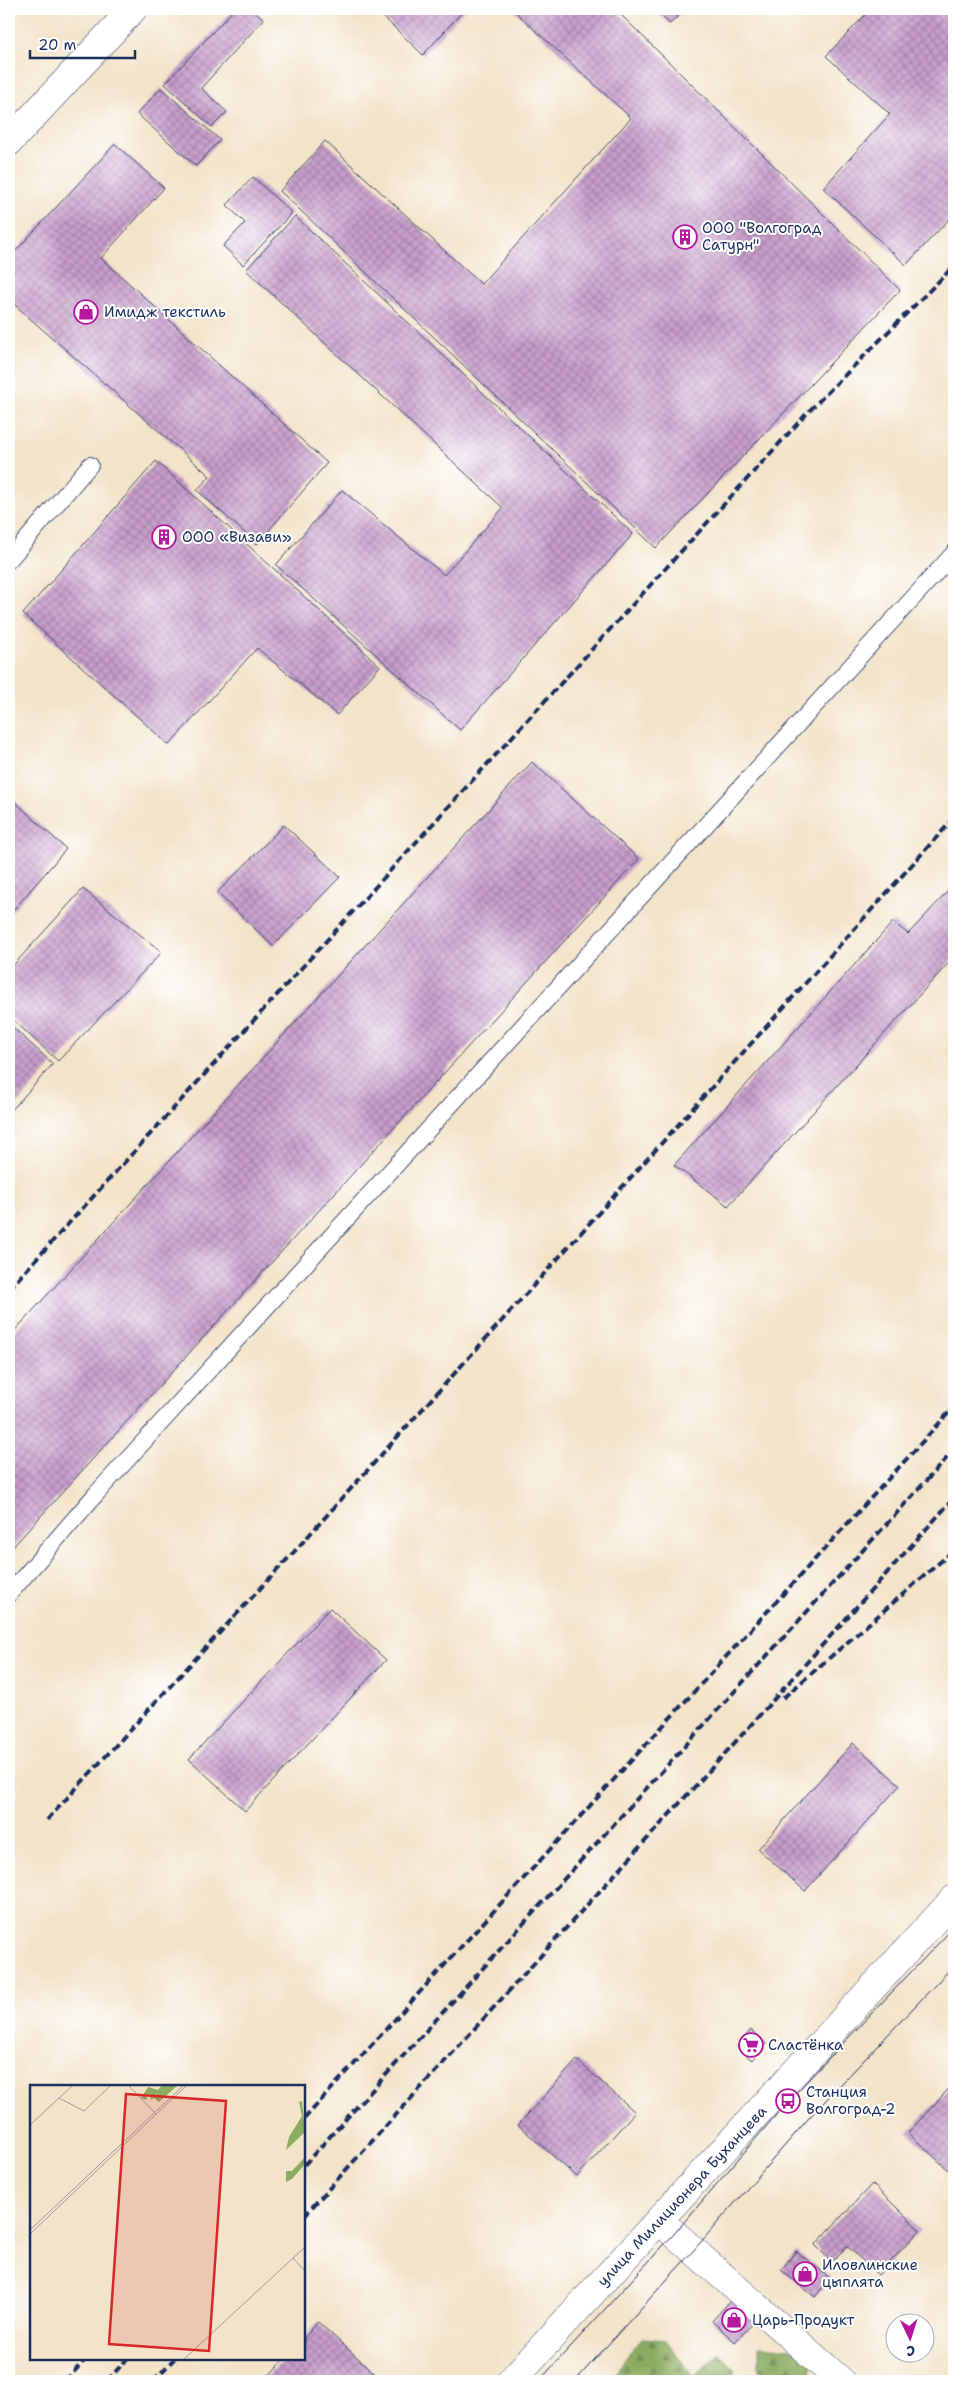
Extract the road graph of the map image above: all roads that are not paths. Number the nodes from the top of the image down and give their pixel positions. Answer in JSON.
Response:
{"nodes":[{"id":1,"x":133,"y":9,"type":"edge"},
{"id":2,"x":9,"y":142,"type":"edge"},
{"id":3,"x":90,"y":465,"type":"dead end"},
{"id":4,"x":954,"y":553,"type":"edge"},
{"id":5,"x":9,"y":560,"type":"edge"},
{"id":6,"x":9,"y":1594,"type":"edge"},
{"id":7,"x":954,"y":1899,"type":"edge"},
{"id":8,"x":660,"y":2221,"type":"junction"},
{"id":9,"x":511,"y":2381,"type":"edge"},
{"id":10,"x":841,"y":2381,"type":"edge"}],
"edges":[{"from":1,"to":2,"type":"street"},
{"from":3,"to":5,"type":"lane"},
{"from":4,"to":6,"type":"lane"},
{"from":7,"to":8,"type":"street","name":"улица Милиционера Буханцева"},
{"from":8,"to":9,"type":"street","name":"улица Милиционера Буханцева"},
{"from":8,"to":10,"type":"street"}]}
